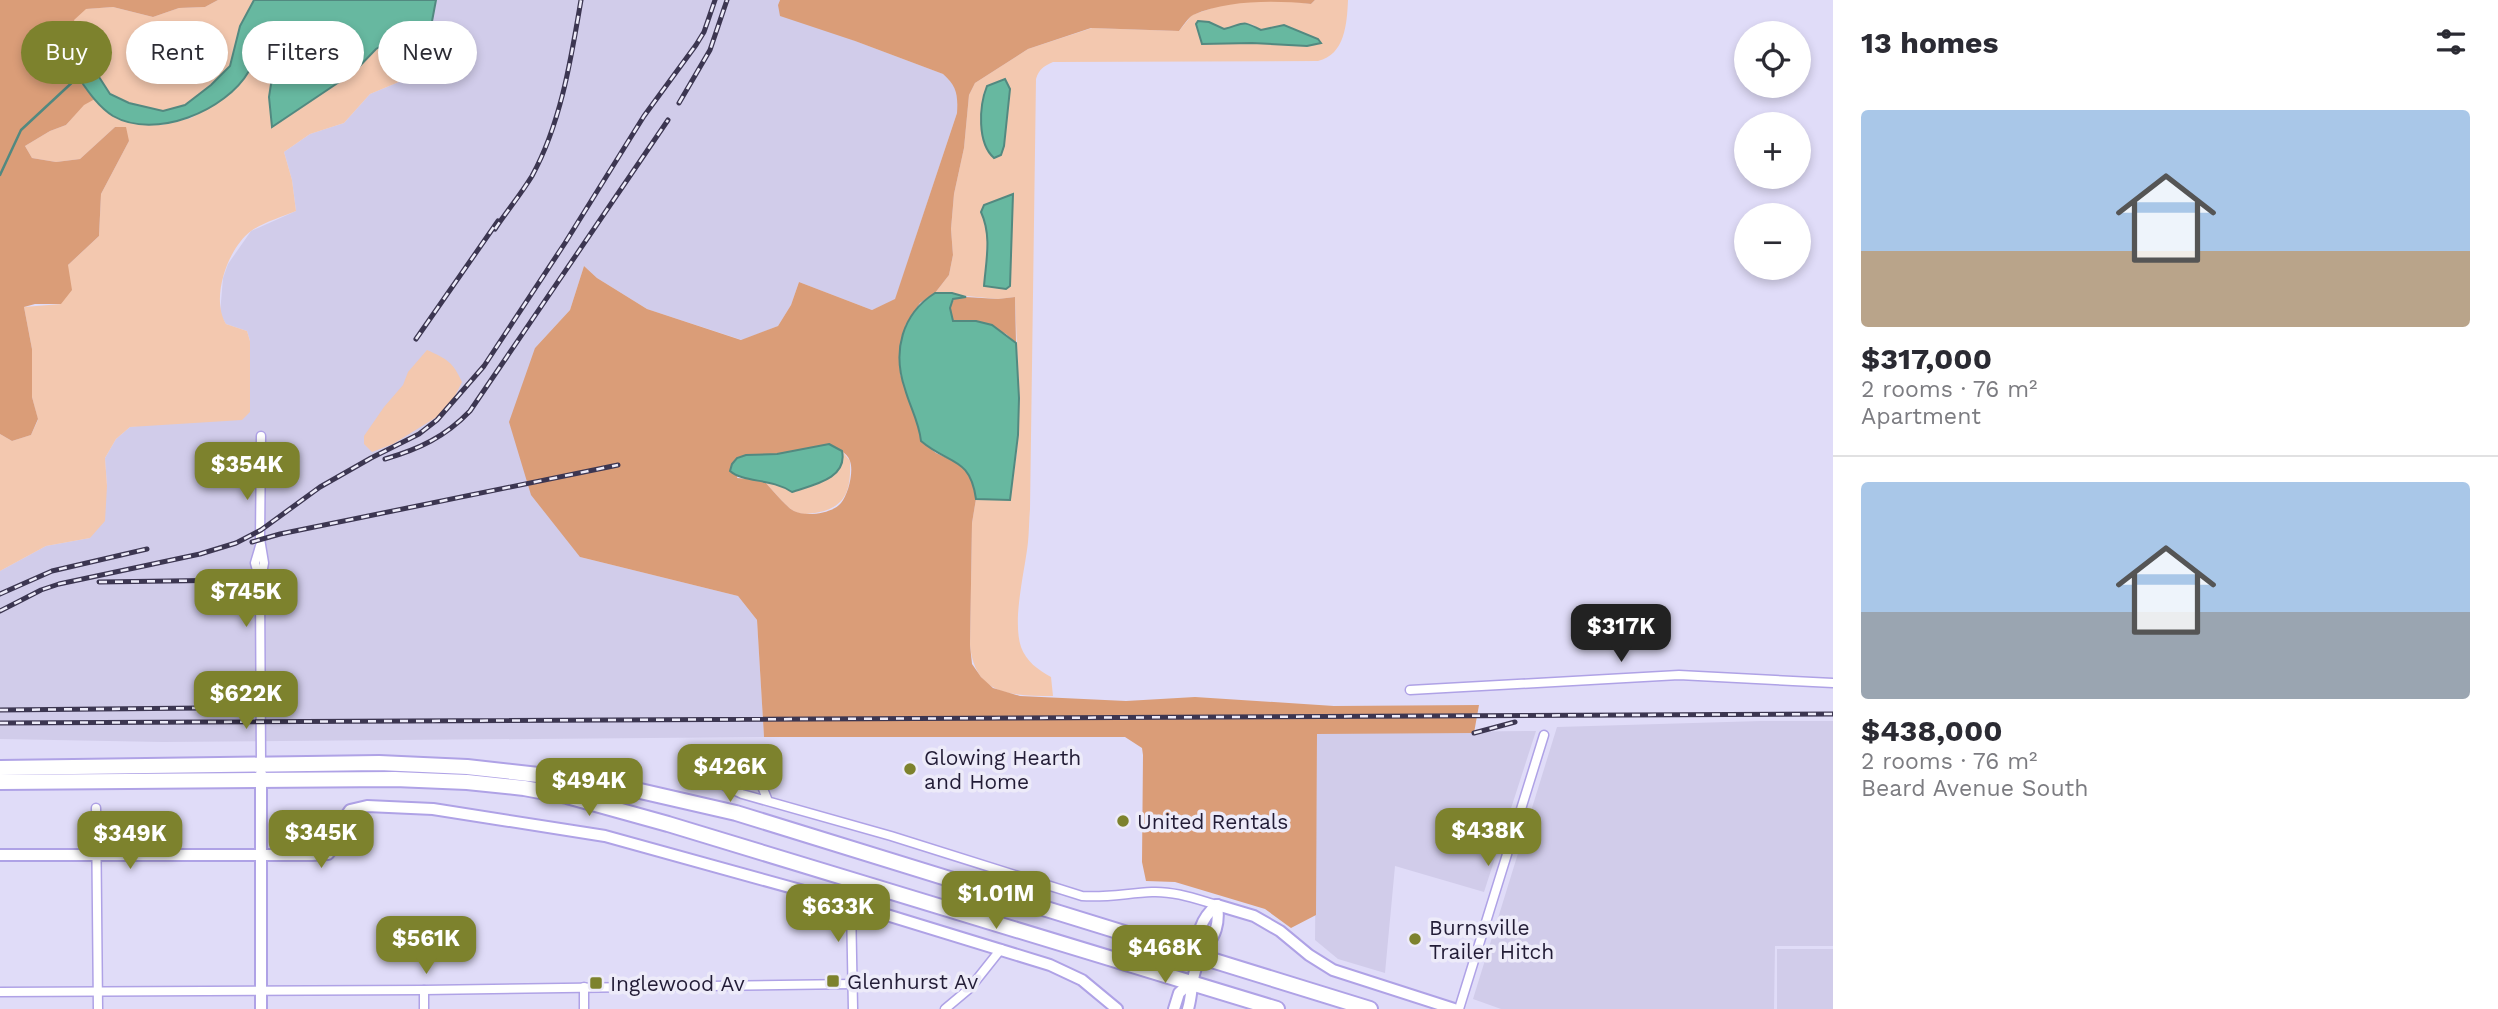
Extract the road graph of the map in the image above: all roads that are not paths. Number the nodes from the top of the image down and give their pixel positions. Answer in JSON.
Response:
{"nodes":[{"id":1,"x":261,"y":436,"type":"dead end"},
{"id":2,"x":1833,"y":683,"type":"edge"},
{"id":3,"x":1410,"y":690,"type":"dead end"},
{"id":4,"x":1545,"y":735,"type":"dead end"},
{"id":5,"x":261,"y":764,"type":"junction"},
{"id":6,"x":0,"y":768,"type":"edge"},
{"id":7,"x":261,"y":780,"type":"junction"},
{"id":8,"x":0,"y":782,"type":"edge"},
{"id":9,"x":768,"y":801,"type":"junction"},
{"id":10,"x":96,"y":808,"type":"dead end"},
{"id":11,"x":0,"y":855,"type":"edge"},
{"id":12,"x":97,"y":855,"type":"junction"},
{"id":13,"x":260,"y":855,"type":"junction"},
{"id":14,"x":851,"y":904,"type":"junction"},
{"id":15,"x":1216,"y":905,"type":"junction"},
{"id":16,"x":1001,"y":949,"type":"junction"},
{"id":17,"x":1199,"y":956,"type":"junction"},
{"id":18,"x":1191,"y":982,"type":"junction"},
{"id":19,"x":853,"y":984,"type":"junction"},
{"id":20,"x":584,"y":987,"type":"junction"},
{"id":21,"x":424,"y":990,"type":"junction"},
{"id":22,"x":98,"y":991,"type":"junction"},
{"id":23,"x":261,"y":991,"type":"junction"},
{"id":24,"x":0,"y":992,"type":"edge"},
{"id":25,"x":98,"y":1009,"type":"edge"},
{"id":26,"x":261,"y":1009,"type":"edge"},
{"id":27,"x":424,"y":1009,"type":"edge"},
{"id":28,"x":584,"y":1009,"type":"edge"},
{"id":29,"x":853,"y":1009,"type":"edge"},
{"id":30,"x":945,"y":1009,"type":"edge"},
{"id":31,"x":1117,"y":1009,"type":"edge"},
{"id":32,"x":1174,"y":1009,"type":"edge"},
{"id":33,"x":1188,"y":1009,"type":"edge"},
{"id":34,"x":1277,"y":1009,"type":"edge"},
{"id":35,"x":1370,"y":1009,"type":"edge"},
{"id":36,"x":1457,"y":1009,"type":"edge"}],
"edges":[{"from":1,"to":5,"type":"street"},
{"from":2,"to":3,"type":"street"},
{"from":4,"to":36,"type":"street"},
{"from":5,"to":6,"type":"highway"},
{"from":5,"to":7,"type":"street"},
{"from":5,"to":17,"type":"highway"},
{"from":7,"to":8,"type":"highway"},
{"from":7,"to":13,"type":"street"},
{"from":7,"to":18,"type":"highway"},
{"from":9,"to":9,"type":"street"},
{"from":9,"to":15,"type":"street"},
{"from":10,"to":12,"type":"street"},
{"from":11,"to":12,"type":"street"},
{"from":12,"to":13,"type":"street"},
{"from":12,"to":22,"type":"street"},
{"from":13,"to":14,"type":"street"},
{"from":13,"to":23,"type":"street"},
{"from":14,"to":16,"type":"street"},
{"from":14,"to":19,"type":"street"},
{"from":15,"to":17,"type":"street"},
{"from":15,"to":36,"type":"street"},
{"from":16,"to":30,"type":"street"},
{"from":16,"to":31,"type":"street"},
{"from":17,"to":18,"type":"street"},
{"from":17,"to":35,"type":"highway"},
{"from":18,"to":32,"type":"street"},
{"from":18,"to":33,"type":"street"},
{"from":18,"to":34,"type":"highway"},
{"from":19,"to":20,"type":"street"},
{"from":19,"to":29,"type":"street"},
{"from":20,"to":21,"type":"street"},
{"from":20,"to":28,"type":"street"},
{"from":21,"to":23,"type":"street"},
{"from":21,"to":27,"type":"street"},
{"from":22,"to":23,"type":"street"},
{"from":22,"to":24,"type":"street"},
{"from":22,"to":25,"type":"street"},
{"from":23,"to":26,"type":"street"}]}
